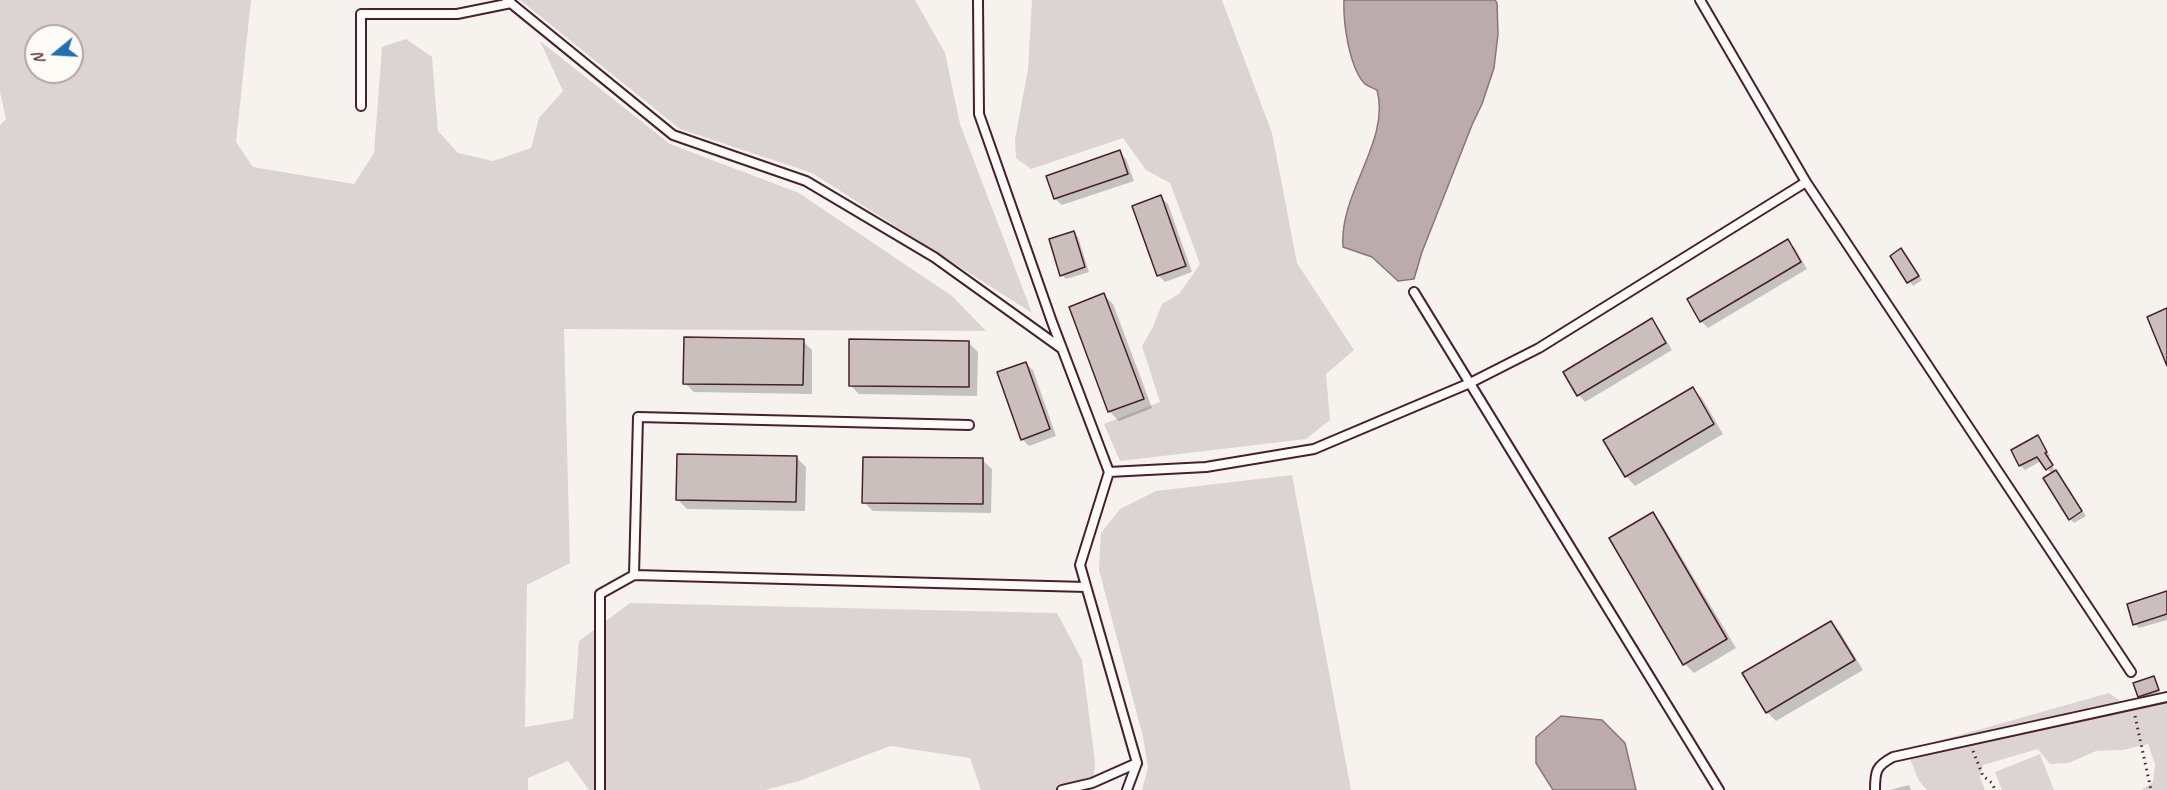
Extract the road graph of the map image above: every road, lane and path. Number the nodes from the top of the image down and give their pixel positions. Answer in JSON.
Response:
{"nodes":[{"id":1,"x":1700,"y":0,"type":"edge"},
{"id":2,"x":509,"y":2,"type":"edge"},
{"id":3,"x":978,"y":2,"type":"dead end"},
{"id":4,"x":361,"y":106,"type":"dead end"},
{"id":5,"x":1806,"y":182,"type":"junction"},
{"id":6,"x":1414,"y":292,"type":"dead end"},
{"id":7,"x":1062,"y":348,"type":"junction"},
{"id":8,"x":1470,"y":383,"type":"junction"},
{"id":9,"x":969,"y":424,"type":"dead end"},
{"id":10,"x":1109,"y":472,"type":"junction"},
{"id":11,"x":634,"y":575,"type":"junction"},
{"id":12,"x":1086,"y":587,"type":"junction"},
{"id":13,"x":2130,"y":672,"type":"dead end"},
{"id":14,"x":2167,"y":698,"type":"edge"},
{"id":15,"x":2132,"y":704,"type":"junction"},
{"id":16,"x":1969,"y":741,"type":"junction"},
{"id":17,"x":1137,"y":763,"type":"junction"},
{"id":18,"x":600,"y":790,"type":"edge"},
{"id":19,"x":1062,"y":790,"type":"edge"},
{"id":20,"x":1127,"y":790,"type":"edge"},
{"id":21,"x":1719,"y":790,"type":"edge"},
{"id":22,"x":1875,"y":790,"type":"edge"},
{"id":23,"x":1995,"y":790,"type":"edge"},
{"id":24,"x":2151,"y":790,"type":"edge"}],
"edges":[{"from":1,"to":5,"type":"lane"},
{"from":2,"to":4,"type":"lane"},
{"from":2,"to":7,"type":"lane"},
{"from":3,"to":7,"type":"lane"},
{"from":5,"to":8,"type":"lane"},
{"from":5,"to":13,"type":"lane"},
{"from":6,"to":8,"type":"lane"},
{"from":7,"to":10,"type":"lane"},
{"from":8,"to":10,"type":"lane"},
{"from":8,"to":21,"type":"lane"},
{"from":9,"to":11,"type":"lane"},
{"from":10,"to":12,"type":"lane"},
{"from":11,"to":12,"type":"lane"},
{"from":11,"to":18,"type":"lane"},
{"from":12,"to":17,"type":"lane"},
{"from":14,"to":15,"type":"lane"},
{"from":15,"to":16,"type":"lane"},
{"from":15,"to":24,"type":"path"},
{"from":16,"to":22,"type":"lane"},
{"from":16,"to":23,"type":"path"},
{"from":17,"to":19,"type":"lane"},
{"from":17,"to":20,"type":"lane"}]}
